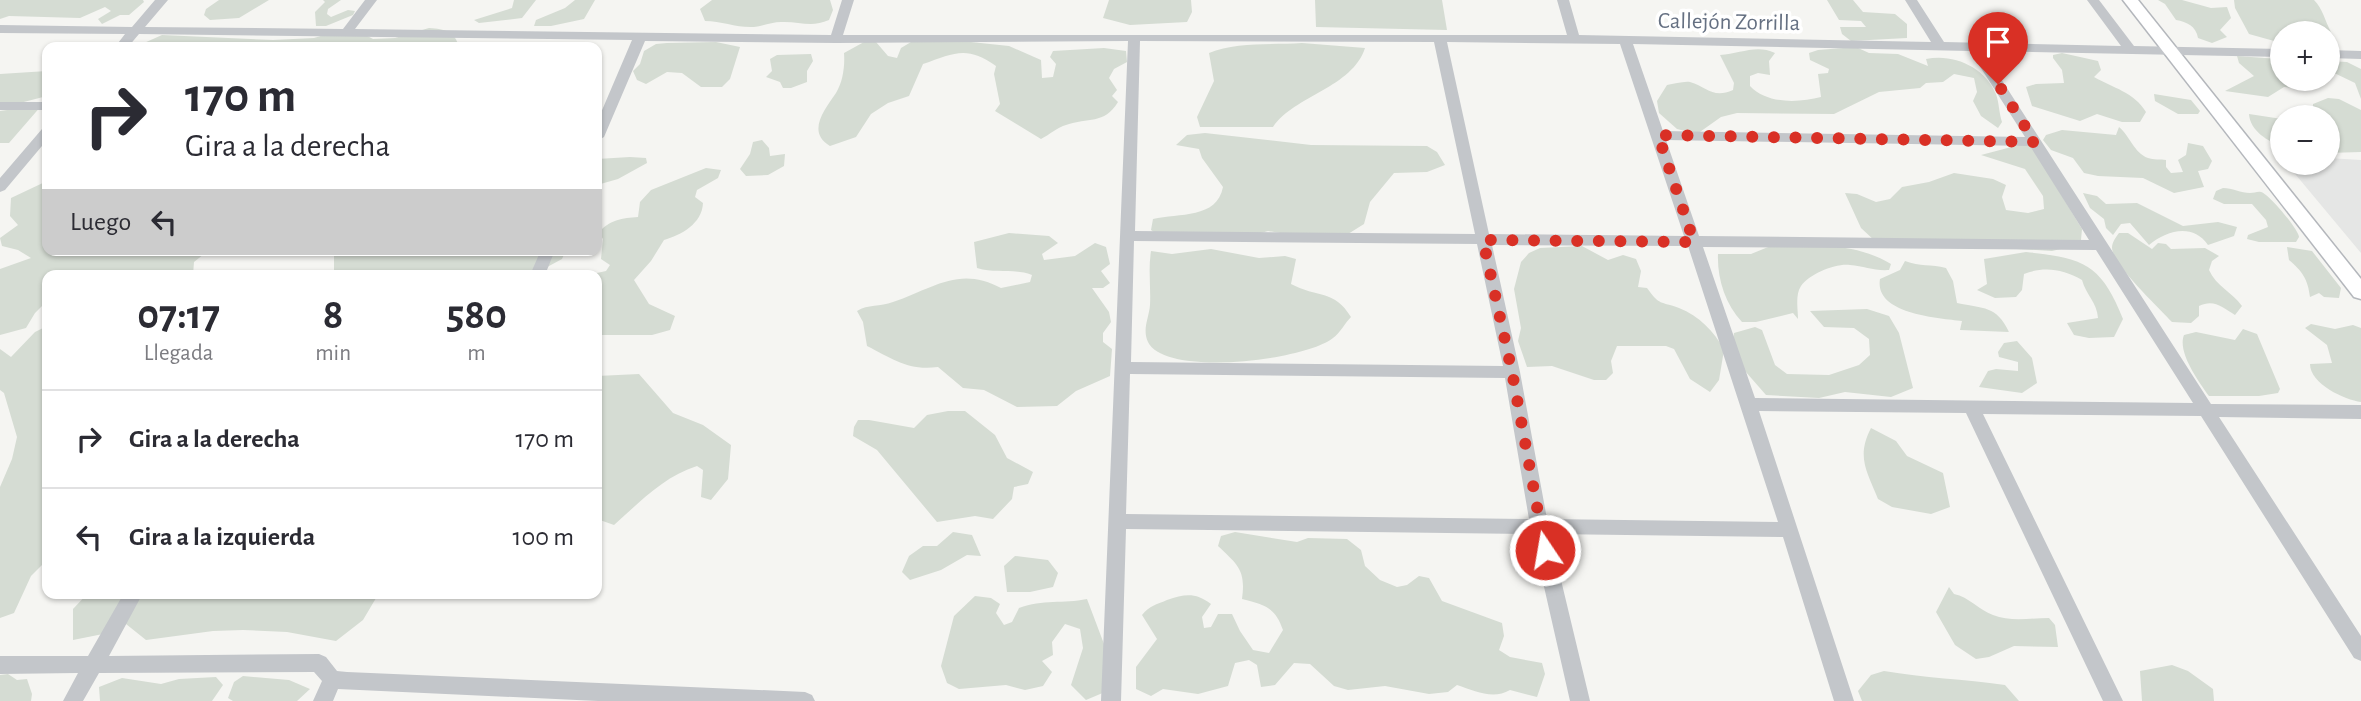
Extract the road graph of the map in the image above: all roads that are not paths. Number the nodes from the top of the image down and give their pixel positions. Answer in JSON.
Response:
{"nodes":[{"id":1,"x":162,"y":0,"type":"edge"},
{"id":2,"x":371,"y":0,"type":"edge"},
{"id":3,"x":848,"y":0,"type":"edge"},
{"id":4,"x":1563,"y":0,"type":"edge"},
{"id":5,"x":1911,"y":0,"type":"edge"},
{"id":6,"x":2093,"y":0,"type":"edge"},
{"id":7,"x":2130,"y":0,"type":"edge"},
{"id":8,"x":0,"y":29,"type":"edge"},
{"id":9,"x":135,"y":31,"type":"junction"},
{"id":10,"x":345,"y":34,"type":"junction"},
{"id":11,"x":639,"y":37,"type":"junction"},
{"id":12,"x":1134,"y":37,"type":"junction"},
{"id":13,"x":836,"y":39,"type":"junction"},
{"id":14,"x":1440,"y":39,"type":"junction"},
{"id":15,"x":1574,"y":40,"type":"junction"},
{"id":16,"x":1625,"y":40,"type":"junction"},
{"id":17,"x":125,"y":42,"type":"edge"},
{"id":18,"x":1939,"y":45,"type":"junction"},
{"id":19,"x":1973,"y":46,"type":"junction"},
{"id":20,"x":2130,"y":49,"type":"junction"},
{"id":21,"x":2170,"y":50,"type":"junction"},
{"id":22,"x":2270,"y":53,"type":"edge"},
{"id":23,"x":2340,"y":54,"type":"edge"},
{"id":24,"x":2361,"y":55,"type":"edge"},
{"id":25,"x":0,"y":106,"type":"edge"},
{"id":26,"x":42,"y":106,"type":"edge"},
{"id":27,"x":602,"y":125,"type":"edge"},
{"id":28,"x":1658,"y":135,"type":"junction"},
{"id":29,"x":42,"y":138,"type":"edge"},
{"id":30,"x":2035,"y":142,"type":"junction"},
{"id":31,"x":0,"y":187,"type":"edge"},
{"id":32,"x":1127,"y":236,"type":"junction"},
{"id":33,"x":1483,"y":240,"type":"junction"},
{"id":34,"x":1694,"y":242,"type":"junction"},
{"id":35,"x":2101,"y":245,"type":"junction"},
{"id":36,"x":2361,"y":292,"type":"edge"},
{"id":37,"x":1123,"y":368,"type":"junction"},
{"id":38,"x":1512,"y":372,"type":"junction"},
{"id":39,"x":1749,"y":404,"type":"junction"},
{"id":40,"x":1971,"y":406,"type":"junction"},
{"id":41,"x":2206,"y":410,"type":"junction"},
{"id":42,"x":2361,"y":412,"type":"edge"},
{"id":43,"x":1118,"y":521,"type":"junction"},
{"id":44,"x":1539,"y":525,"type":"junction"},
{"id":45,"x":1788,"y":530,"type":"junction"},
{"id":46,"x":131,"y":599,"type":"edge"},
{"id":47,"x":2361,"y":652,"type":"edge"},
{"id":48,"x":94,"y":664,"type":"junction"},
{"id":49,"x":0,"y":665,"type":"edge"},
{"id":50,"x":332,"y":679,"type":"junction"},
{"id":51,"x":73,"y":701,"type":"edge"},
{"id":52,"x":323,"y":701,"type":"edge"},
{"id":53,"x":804,"y":701,"type":"edge"},
{"id":54,"x":1111,"y":701,"type":"edge"},
{"id":55,"x":1580,"y":701,"type":"edge"},
{"id":56,"x":1844,"y":701,"type":"edge"},
{"id":57,"x":2113,"y":701,"type":"edge"}],
"edges":[{"from":1,"to":9,"type":"street"},
{"from":2,"to":10,"type":"street"},
{"from":3,"to":13,"type":"street"},
{"from":4,"to":15,"type":"street"},
{"from":5,"to":18,"type":"street"},
{"from":6,"to":20,"type":"street"},
{"from":7,"to":21,"type":"main road"},
{"from":8,"to":9,"type":"street","name":"Callejón Zorrilla"},
{"from":9,"to":10,"type":"street","name":"Callejón Zorrilla"},
{"from":9,"to":17,"type":"street"},
{"from":10,"to":11,"type":"street","name":"Callejón Zorrilla"},
{"from":11,"to":13,"type":"street","name":"Callejón Zorrilla"},
{"from":11,"to":27,"type":"street"},
{"from":12,"to":13,"type":"street","name":"Callejón Zorrilla"},
{"from":12,"to":14,"type":"street","name":"Callejón Zorrilla"},
{"from":12,"to":32,"type":"street"},
{"from":14,"to":15,"type":"street","name":"Callejón Zorrilla"},
{"from":14,"to":33,"type":"street"},
{"from":15,"to":16,"type":"street","name":"Callejón Zorrilla"},
{"from":16,"to":18,"type":"street","name":"Callejón Zorrilla"},
{"from":16,"to":28,"type":"street"},
{"from":18,"to":19,"type":"street","name":"Callejón Zorrilla"},
{"from":19,"to":20,"type":"street","name":"Callejón Zorrilla"},
{"from":19,"to":30,"type":"street"},
{"from":20,"to":21,"type":"street","name":"Callejón Zorrilla"},
{"from":21,"to":22,"type":"street","name":"Callejón Zorrilla"},
{"from":21,"to":36,"type":"main road"},
{"from":23,"to":24,"type":"street"},
{"from":25,"to":26,"type":"street"},
{"from":28,"to":30,"type":"street"},
{"from":28,"to":34,"type":"street"},
{"from":29,"to":31,"type":"street"},
{"from":30,"to":35,"type":"street"},
{"from":32,"to":33,"type":"street"},
{"from":32,"to":37,"type":"street"},
{"from":33,"to":34,"type":"street"},
{"from":33,"to":38,"type":"street"},
{"from":34,"to":35,"type":"street"},
{"from":34,"to":39,"type":"street"},
{"from":35,"to":41,"type":"street"},
{"from":37,"to":38,"type":"street"},
{"from":37,"to":43,"type":"street"},
{"from":38,"to":44,"type":"street"},
{"from":39,"to":40,"type":"street"},
{"from":39,"to":45,"type":"street"},
{"from":40,"to":41,"type":"street"},
{"from":40,"to":57,"type":"street"},
{"from":41,"to":42,"type":"street"},
{"from":41,"to":47,"type":"street"},
{"from":43,"to":44,"type":"street"},
{"from":43,"to":54,"type":"street"},
{"from":44,"to":45,"type":"street"},
{"from":44,"to":55,"type":"street"},
{"from":45,"to":56,"type":"street"},
{"from":46,"to":48,"type":"street"},
{"from":48,"to":49,"type":"street"},
{"from":48,"to":50,"type":"street"},
{"from":48,"to":51,"type":"street"},
{"from":50,"to":52,"type":"street"},
{"from":50,"to":53,"type":"street"}]}
